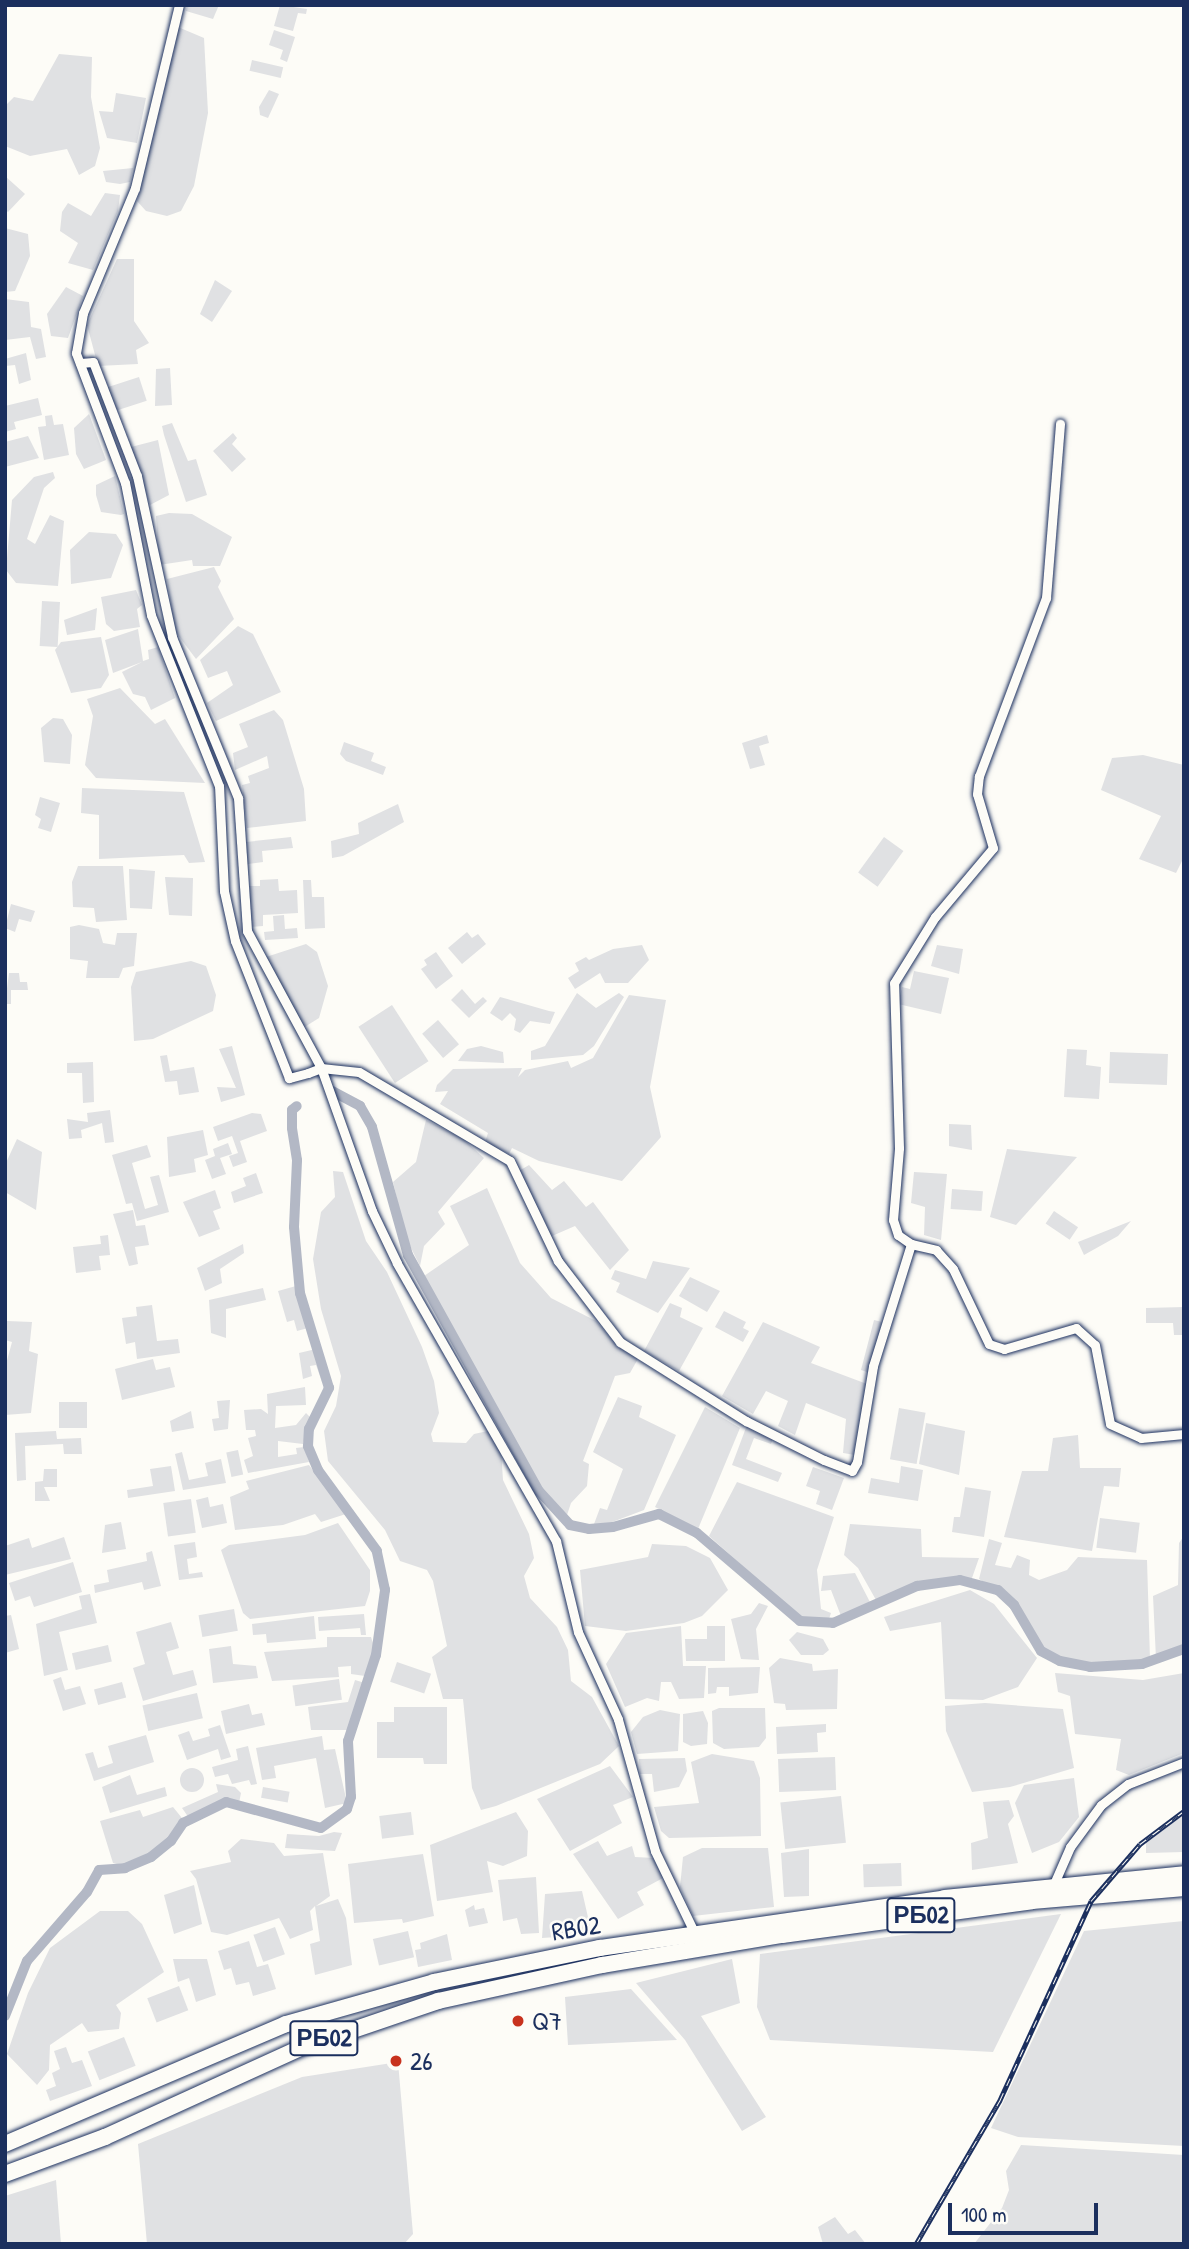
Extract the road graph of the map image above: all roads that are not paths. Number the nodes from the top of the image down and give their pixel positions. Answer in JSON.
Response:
{"nodes":[{"id":1,"x":179,"y":5,"type":"edge"},
{"id":2,"x":85,"y":362,"type":"junction"},
{"id":3,"x":1060,"y":424,"type":"dead end"},
{"id":4,"x":227,"y":784,"type":"junction"},
{"id":5,"x":321,"y":1068,"type":"junction"},
{"id":6,"x":911,"y":1244,"type":"junction"},
{"id":7,"x":1184,"y":1434,"type":"edge"},
{"id":8,"x":1184,"y":1762,"type":"edge"},
{"id":9,"x":1184,"y":1874,"type":"edge"},
{"id":10,"x":1053,"y":1886,"type":"junction"},
{"id":11,"x":1184,"y":1888,"type":"edge"},
{"id":12,"x":696,"y":1936,"type":"junction"},
{"id":13,"x":93,"y":2110,"type":"junction"},
{"id":14,"x":105,"y":2137,"type":"junction"},
{"id":15,"x":5,"y":2144,"type":"edge"},
{"id":16,"x":5,"y":2174,"type":"edge"}],
"edges":[{"from":1,"to":2,"type":"street"},
{"from":2,"to":4,"type":"street"},
{"from":2,"to":4,"type":"street"},
{"from":3,"to":6,"type":"street"},
{"from":4,"to":5,"type":"street"},
{"from":4,"to":5,"type":"street"},
{"from":5,"to":6,"type":"street"},
{"from":5,"to":12,"type":"street"},
{"from":6,"to":7,"type":"street"},
{"from":8,"to":10,"type":"street"},
{"from":9,"to":10,"type":"highway","name":"RB02","number":"РБ02"},
{"from":10,"to":12,"type":"highway","name":"RB02","number":"РБ02"},
{"from":11,"to":14,"type":"highway","number":"РБ02"},
{"from":12,"to":13,"type":"highway","name":"RB02","number":"РБ02"},
{"from":13,"to":14,"type":"highway"},
{"from":13,"to":15,"type":"highway","name":"RB02","number":"РБ02"},
{"from":14,"to":16,"type":"highway","number":"РБ02"}]}
